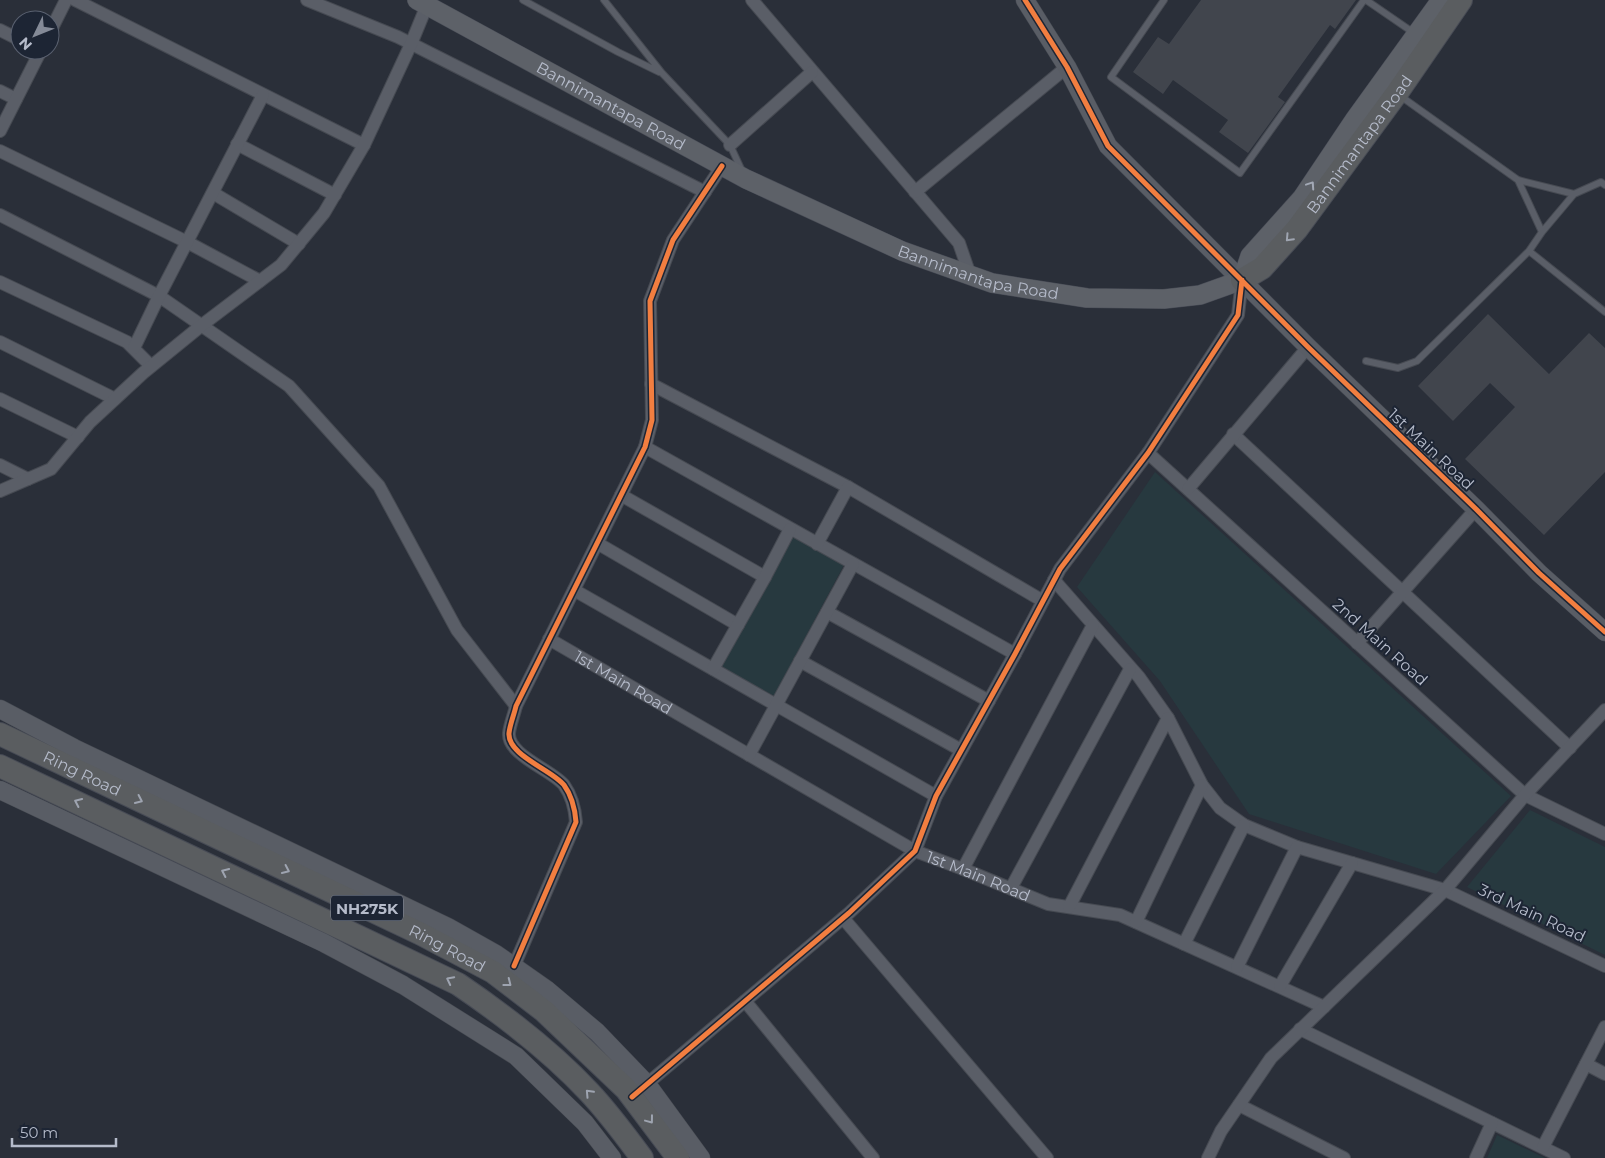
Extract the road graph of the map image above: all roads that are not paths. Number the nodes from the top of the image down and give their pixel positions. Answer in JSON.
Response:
{"nodes":[{"id":1,"x":66,"y":0,"type":"edge"},
{"id":2,"x":76,"y":0,"type":"edge"},
{"id":3,"x":307,"y":0,"type":"edge"},
{"id":4,"x":523,"y":0,"type":"edge"},
{"id":5,"x":604,"y":0,"type":"edge"},
{"id":6,"x":752,"y":0,"type":"edge"},
{"id":7,"x":1025,"y":0,"type":"edge"},
{"id":8,"x":1164,"y":0,"type":"edge"},
{"id":9,"x":1365,"y":0,"type":"edge"},
{"id":10,"x":1441,"y":0,"type":"edge"},
{"id":11,"x":1461,"y":0,"type":"edge"},
{"id":12,"x":422,"y":3,"type":"edge"},
{"id":13,"x":60,"y":12,"type":"edge"},
{"id":14,"x":1423,"y":39,"type":"junction"},
{"id":15,"x":411,"y":44,"type":"junction"},
{"id":16,"x":36,"y":60,"type":"edge"},
{"id":17,"x":1067,"y":67,"type":"junction"},
{"id":18,"x":812,"y":72,"type":"junction"},
{"id":19,"x":662,"y":73,"type":"junction"},
{"id":20,"x":0,"y":91,"type":"edge"},
{"id":21,"x":1397,"y":93,"type":"junction"},
{"id":22,"x":263,"y":94,"type":"junction"},
{"id":23,"x":16,"y":99,"type":"junction"},
{"id":24,"x":0,"y":131,"type":"edge"},
{"id":25,"x":237,"y":144,"type":"junction"},
{"id":26,"x":730,"y":145,"type":"junction"},
{"id":27,"x":364,"y":146,"type":"junction"},
{"id":28,"x":0,"y":151,"type":"edge"},
{"id":29,"x":722,"y":166,"type":"junction"},
{"id":30,"x":746,"y":179,"type":"junction"},
{"id":31,"x":1518,"y":180,"type":"junction"},
{"id":32,"x":1604,"y":181,"type":"edge"},
{"id":33,"x":705,"y":192,"type":"junction"},
{"id":34,"x":916,"y":192,"type":"junction"},
{"id":35,"x":212,"y":193,"type":"junction"},
{"id":36,"x":1574,"y":194,"type":"junction"},
{"id":37,"x":335,"y":195,"type":"junction"},
{"id":38,"x":0,"y":215,"type":"edge"},
{"id":39,"x":1542,"y":232,"type":"junction"},
{"id":40,"x":188,"y":242,"type":"junction"},
{"id":41,"x":299,"y":244,"type":"junction"},
{"id":42,"x":1529,"y":251,"type":"junction"},
{"id":43,"x":970,"y":275,"type":"junction"},
{"id":44,"x":1242,"y":280,"type":"junction"},
{"id":45,"x":260,"y":281,"type":"junction"},
{"id":46,"x":0,"y":282,"type":"edge"},
{"id":47,"x":159,"y":296,"type":"junction"},
{"id":48,"x":1605,"y":312,"type":"edge"},
{"id":49,"x":202,"y":325,"type":"junction"},
{"id":50,"x":0,"y":342,"type":"edge"},
{"id":51,"x":1308,"y":347,"type":"junction"},
{"id":52,"x":134,"y":348,"type":"junction"},
{"id":53,"x":1366,"y":361,"type":"dead end"},
{"id":54,"x":151,"y":366,"type":"junction"},
{"id":55,"x":651,"y":384,"type":"junction"},
{"id":56,"x":115,"y":398,"type":"junction"},
{"id":57,"x":0,"y":399,"type":"edge"},
{"id":58,"x":1234,"y":434,"type":"junction"},
{"id":59,"x":78,"y":437,"type":"junction"},
{"id":60,"x":645,"y":447,"type":"junction"},
{"id":61,"x":1148,"y":453,"type":"junction"},
{"id":62,"x":0,"y":465,"type":"edge"},
{"id":63,"x":28,"y":479,"type":"junction"},
{"id":64,"x":848,"y":487,"type":"junction"},
{"id":65,"x":1188,"y":489,"type":"junction"},
{"id":66,"x":0,"y":491,"type":"edge"},
{"id":67,"x":621,"y":495,"type":"junction"},
{"id":68,"x":1476,"y":509,"type":"junction"},
{"id":69,"x":790,"y":529,"type":"junction"},
{"id":70,"x":597,"y":543,"type":"junction"},
{"id":71,"x":818,"y":544,"type":"junction"},
{"id":72,"x":853,"y":564,"type":"junction"},
{"id":73,"x":765,"y":577,"type":"junction"},
{"id":74,"x":1054,"y":580,"type":"junction"},
{"id":75,"x":574,"y":590,"type":"junction"},
{"id":76,"x":1403,"y":592,"type":"junction"},
{"id":77,"x":1043,"y":601,"type":"junction"},
{"id":78,"x":827,"y":612,"type":"junction"},
{"id":79,"x":1093,"y":625,"type":"junction"},
{"id":80,"x":738,"y":626,"type":"junction"},
{"id":81,"x":1605,"y":632,"type":"edge"},
{"id":82,"x":549,"y":639,"type":"junction"},
{"id":83,"x":1357,"y":643,"type":"junction"},
{"id":84,"x":1015,"y":654,"type":"junction"},
{"id":85,"x":800,"y":661,"type":"junction"},
{"id":86,"x":713,"y":669,"type":"junction"},
{"id":87,"x":1130,"y":669,"type":"junction"},
{"id":88,"x":988,"y":701,"type":"junction"},
{"id":89,"x":777,"y":705,"type":"junction"},
{"id":90,"x":516,"y":706,"type":"junction"},
{"id":91,"x":0,"y":709,"type":"edge"},
{"id":92,"x":1605,"y":710,"type":"edge"},
{"id":93,"x":1168,"y":718,"type":"junction"},
{"id":94,"x":0,"y":734,"type":"edge"},
{"id":95,"x":1570,"y":748,"type":"junction"},
{"id":96,"x":961,"y":750,"type":"junction"},
{"id":97,"x":749,"y":755,"type":"junction"},
{"id":98,"x":0,"y":766,"type":"edge"},
{"id":99,"x":1202,"y":785,"type":"junction"},
{"id":100,"x":0,"y":790,"type":"edge"},
{"id":101,"x":936,"y":796,"type":"junction"},
{"id":102,"x":1526,"y":796,"type":"junction"},
{"id":103,"x":1244,"y":825,"type":"junction"},
{"id":104,"x":1605,"y":834,"type":"edge"},
{"id":105,"x":1297,"y":847,"type":"junction"},
{"id":106,"x":915,"y":851,"type":"junction"},
{"id":107,"x":1352,"y":863,"type":"junction"},
{"id":108,"x":963,"y":869,"type":"junction"},
{"id":109,"x":1011,"y":888,"type":"junction"},
{"id":110,"x":1445,"y":890,"type":"junction"},
{"id":111,"x":1069,"y":907,"type":"junction"},
{"id":112,"x":843,"y":918,"type":"junction"},
{"id":113,"x":1136,"y":922,"type":"junction"},
{"id":114,"x":1184,"y":944,"type":"junction"},
{"id":115,"x":514,"y":966,"type":"junction"},
{"id":116,"x":1605,"y":966,"type":"edge"},
{"id":117,"x":1237,"y":967,"type":"junction"},
{"id":118,"x":1280,"y":986,"type":"junction"},
{"id":119,"x":745,"y":1001,"type":"junction"},
{"id":120,"x":1324,"y":1007,"type":"junction"},
{"id":121,"x":1605,"y":1027,"type":"edge"},
{"id":122,"x":1300,"y":1029,"type":"junction"},
{"id":123,"x":1586,"y":1064,"type":"junction"},
{"id":124,"x":1605,"y":1074,"type":"edge"},
{"id":125,"x":639,"y":1090,"type":"junction"},
{"id":126,"x":1239,"y":1105,"type":"junction"},
{"id":127,"x":1492,"y":1123,"type":"junction"},
{"id":128,"x":1543,"y":1147,"type":"junction"},
{"id":129,"x":612,"y":1158,"type":"edge"},
{"id":130,"x":642,"y":1158,"type":"edge"},
{"id":131,"x":678,"y":1158,"type":"edge"},
{"id":132,"x":702,"y":1158,"type":"edge"},
{"id":133,"x":874,"y":1158,"type":"edge"},
{"id":134,"x":1047,"y":1158,"type":"edge"},
{"id":135,"x":1208,"y":1158,"type":"edge"},
{"id":136,"x":1344,"y":1158,"type":"edge"},
{"id":137,"x":1476,"y":1158,"type":"edge"},
{"id":138,"x":1564,"y":1158,"type":"edge"}],
"edges":[{"from":1,"to":13,"type":"street"},
{"from":2,"to":22,"type":"street"},
{"from":3,"to":15,"type":"street"},
{"from":4,"to":19,"type":"lane"},
{"from":5,"to":19,"type":"lane"},
{"from":6,"to":18,"type":"street"},
{"from":7,"to":17,"type":"street","name":"1st Main Road"},
{"from":8,"to":9,"type":"lane"},
{"from":9,"to":14,"type":"lane"},
{"from":10,"to":14,"type":"main road"},
{"from":11,"to":14,"type":"highway","name":"Bannimantapa Road"},
{"from":12,"to":15,"type":"street"},
{"from":12,"to":29,"type":"main road","name":"Bannimantapa Road"},
{"from":14,"to":21,"type":"highway","name":"Bannimantapa Road"},
{"from":44,"to":14,"type":"main road","one_way":true},
{"from":15,"to":27,"type":"street"},
{"from":15,"to":33,"type":"street"},
{"from":16,"to":23,"type":"street"},
{"from":17,"to":34,"type":"street"},
{"from":17,"to":44,"type":"street","name":"1st Main Road"},
{"from":18,"to":26,"type":"street"},
{"from":18,"to":34,"type":"street"},
{"from":19,"to":26,"type":"lane"},
{"from":20,"to":23,"type":"street"},
{"from":21,"to":31,"type":"lane"},
{"from":21,"to":44,"type":"highway","name":"Bannimantapa Road","one_way":true},
{"from":22,"to":25,"type":"street"},
{"from":22,"to":27,"type":"street"},
{"from":23,"to":24,"type":"street"},
{"from":25,"to":35,"type":"street"},
{"from":25,"to":37,"type":"street"},
{"from":26,"to":30,"type":"lane"},
{"from":27,"to":37,"type":"street"},
{"from":28,"to":40,"type":"street"},
{"from":29,"to":30,"type":"main road","name":"Bannimantapa Road"},
{"from":29,"to":33,"type":"street"},
{"from":30,"to":43,"type":"main road","name":"Bannimantapa Road"},
{"from":31,"to":36,"type":"lane"},
{"from":31,"to":39,"type":"lane"},
{"from":32,"to":36,"type":"lane"},
{"from":33,"to":55,"type":"street"},
{"from":34,"to":43,"type":"street"},
{"from":35,"to":40,"type":"street"},
{"from":35,"to":41,"type":"street"},
{"from":36,"to":39,"type":"lane"},
{"from":37,"to":41,"type":"street"},
{"from":38,"to":47,"type":"street"},
{"from":39,"to":42,"type":"lane"},
{"from":40,"to":45,"type":"street"},
{"from":40,"to":47,"type":"street"},
{"from":41,"to":45,"type":"street"},
{"from":42,"to":48,"type":"lane"},
{"from":42,"to":53,"type":"lane"},
{"from":43,"to":44,"type":"main road","name":"Bannimantapa Road"},
{"from":44,"to":51,"type":"street","name":"1st Main Road"},
{"from":44,"to":61,"type":"street"},
{"from":45,"to":49,"type":"street"},
{"from":46,"to":52,"type":"street"},
{"from":47,"to":49,"type":"street"},
{"from":47,"to":52,"type":"street"},
{"from":49,"to":54,"type":"street"},
{"from":49,"to":90,"type":"street"},
{"from":50,"to":56,"type":"street"},
{"from":51,"to":58,"type":"street"},
{"from":51,"to":68,"type":"street","name":"1st Main Road"},
{"from":52,"to":54,"type":"street"},
{"from":54,"to":56,"type":"street"},
{"from":55,"to":60,"type":"street"},
{"from":55,"to":64,"type":"street"},
{"from":56,"to":59,"type":"street"},
{"from":57,"to":59,"type":"street"},
{"from":58,"to":65,"type":"street"},
{"from":58,"to":76,"type":"street"},
{"from":59,"to":63,"type":"street"},
{"from":60,"to":67,"type":"street"},
{"from":60,"to":69,"type":"street"},
{"from":61,"to":65,"type":"street","name":"2nd Main Road"},
{"from":61,"to":74,"type":"street"},
{"from":62,"to":63,"type":"street"},
{"from":63,"to":66,"type":"street"},
{"from":64,"to":71,"type":"street"},
{"from":64,"to":77,"type":"street"},
{"from":65,"to":83,"type":"street","name":"2nd Main Road"},
{"from":67,"to":70,"type":"street"},
{"from":67,"to":73,"type":"street"},
{"from":68,"to":76,"type":"street"},
{"from":68,"to":81,"type":"street","name":"1st Main Road"},
{"from":69,"to":71,"type":"street"},
{"from":69,"to":73,"type":"street"},
{"from":70,"to":75,"type":"street"},
{"from":70,"to":80,"type":"street"},
{"from":71,"to":72,"type":"street"},
{"from":72,"to":78,"type":"street"},
{"from":72,"to":84,"type":"street"},
{"from":73,"to":80,"type":"street"},
{"from":74,"to":77,"type":"street"},
{"from":74,"to":79,"type":"street","name":"3rd Main Road"},
{"from":75,"to":82,"type":"street"},
{"from":75,"to":86,"type":"street"},
{"from":76,"to":83,"type":"street"},
{"from":76,"to":95,"type":"street"},
{"from":77,"to":84,"type":"street"},
{"from":78,"to":85,"type":"street"},
{"from":78,"to":88,"type":"street"},
{"from":79,"to":87,"type":"street","name":"3rd Main Road"},
{"from":79,"to":108,"type":"street"},
{"from":80,"to":86,"type":"street"},
{"from":82,"to":90,"type":"street"},
{"from":82,"to":97,"type":"street","name":"1st Main Road"},
{"from":83,"to":102,"type":"street","name":"2nd Main Road"},
{"from":84,"to":88,"type":"street"},
{"from":85,"to":89,"type":"street"},
{"from":85,"to":96,"type":"street"},
{"from":86,"to":89,"type":"street"},
{"from":87,"to":93,"type":"street","name":"3rd Main Road"},
{"from":87,"to":109,"type":"street"},
{"from":88,"to":96,"type":"street"},
{"from":89,"to":97,"type":"street"},
{"from":89,"to":101,"type":"street"},
{"from":90,"to":115,"type":"street"},
{"from":91,"to":115,"type":"street"},
{"from":92,"to":95,"type":"street"},
{"from":93,"to":99,"type":"street","name":"3rd Main Road"},
{"from":93,"to":111,"type":"street"},
{"from":94,"to":125,"type":"highway","name":"Ring Road","number":"NH275K","one_way":true},
{"from":95,"to":102,"type":"street"},
{"from":96,"to":101,"type":"street"},
{"from":97,"to":106,"type":"street","name":"1st Main Road"},
{"from":130,"to":98,"type":"highway","name":"Ring Road","number":"NH275K","one_way":true},
{"from":99,"to":103,"type":"street","name":"3rd Main Road"},
{"from":99,"to":113,"type":"street"},
{"from":100,"to":129,"type":"street"},
{"from":101,"to":106,"type":"street"},
{"from":102,"to":104,"type":"street","name":"2nd Main Road"},
{"from":102,"to":110,"type":"street"},
{"from":103,"to":105,"type":"street","name":"3rd Main Road"},
{"from":103,"to":114,"type":"street"},
{"from":105,"to":107,"type":"street","name":"3rd Main Road"},
{"from":105,"to":117,"type":"street"},
{"from":106,"to":108,"type":"street","name":"1st Main Road"},
{"from":106,"to":112,"type":"street"},
{"from":107,"to":110,"type":"street","name":"3rd Main Road"},
{"from":107,"to":118,"type":"street"},
{"from":108,"to":109,"type":"street","name":"1st Main Road"},
{"from":109,"to":111,"type":"street","name":"1st Main Road"},
{"from":110,"to":116,"type":"street","name":"3rd Main Road"},
{"from":110,"to":120,"type":"street"},
{"from":111,"to":113,"type":"street","name":"1st Main Road"},
{"from":112,"to":119,"type":"street"},
{"from":112,"to":134,"type":"street"},
{"from":113,"to":114,"type":"street","name":"1st Main Road"},
{"from":114,"to":117,"type":"street","name":"1st Main Road"},
{"from":115,"to":125,"type":"street"},
{"from":117,"to":118,"type":"street","name":"1st Main Road"},
{"from":118,"to":120,"type":"street","name":"1st Main Road"},
{"from":119,"to":125,"type":"street"},
{"from":119,"to":133,"type":"street"},
{"from":120,"to":122,"type":"street"},
{"from":121,"to":123,"type":"street"},
{"from":122,"to":126,"type":"street"},
{"from":122,"to":127,"type":"street"},
{"from":123,"to":124,"type":"street"},
{"from":123,"to":128,"type":"street"},
{"from":125,"to":131,"type":"highway","name":"Ring Road","number":"NH275K","one_way":true},
{"from":125,"to":132,"type":"street"},
{"from":126,"to":135,"type":"street"},
{"from":126,"to":136,"type":"street"},
{"from":127,"to":128,"type":"street"},
{"from":127,"to":137,"type":"street"},
{"from":128,"to":138,"type":"street"}]}
